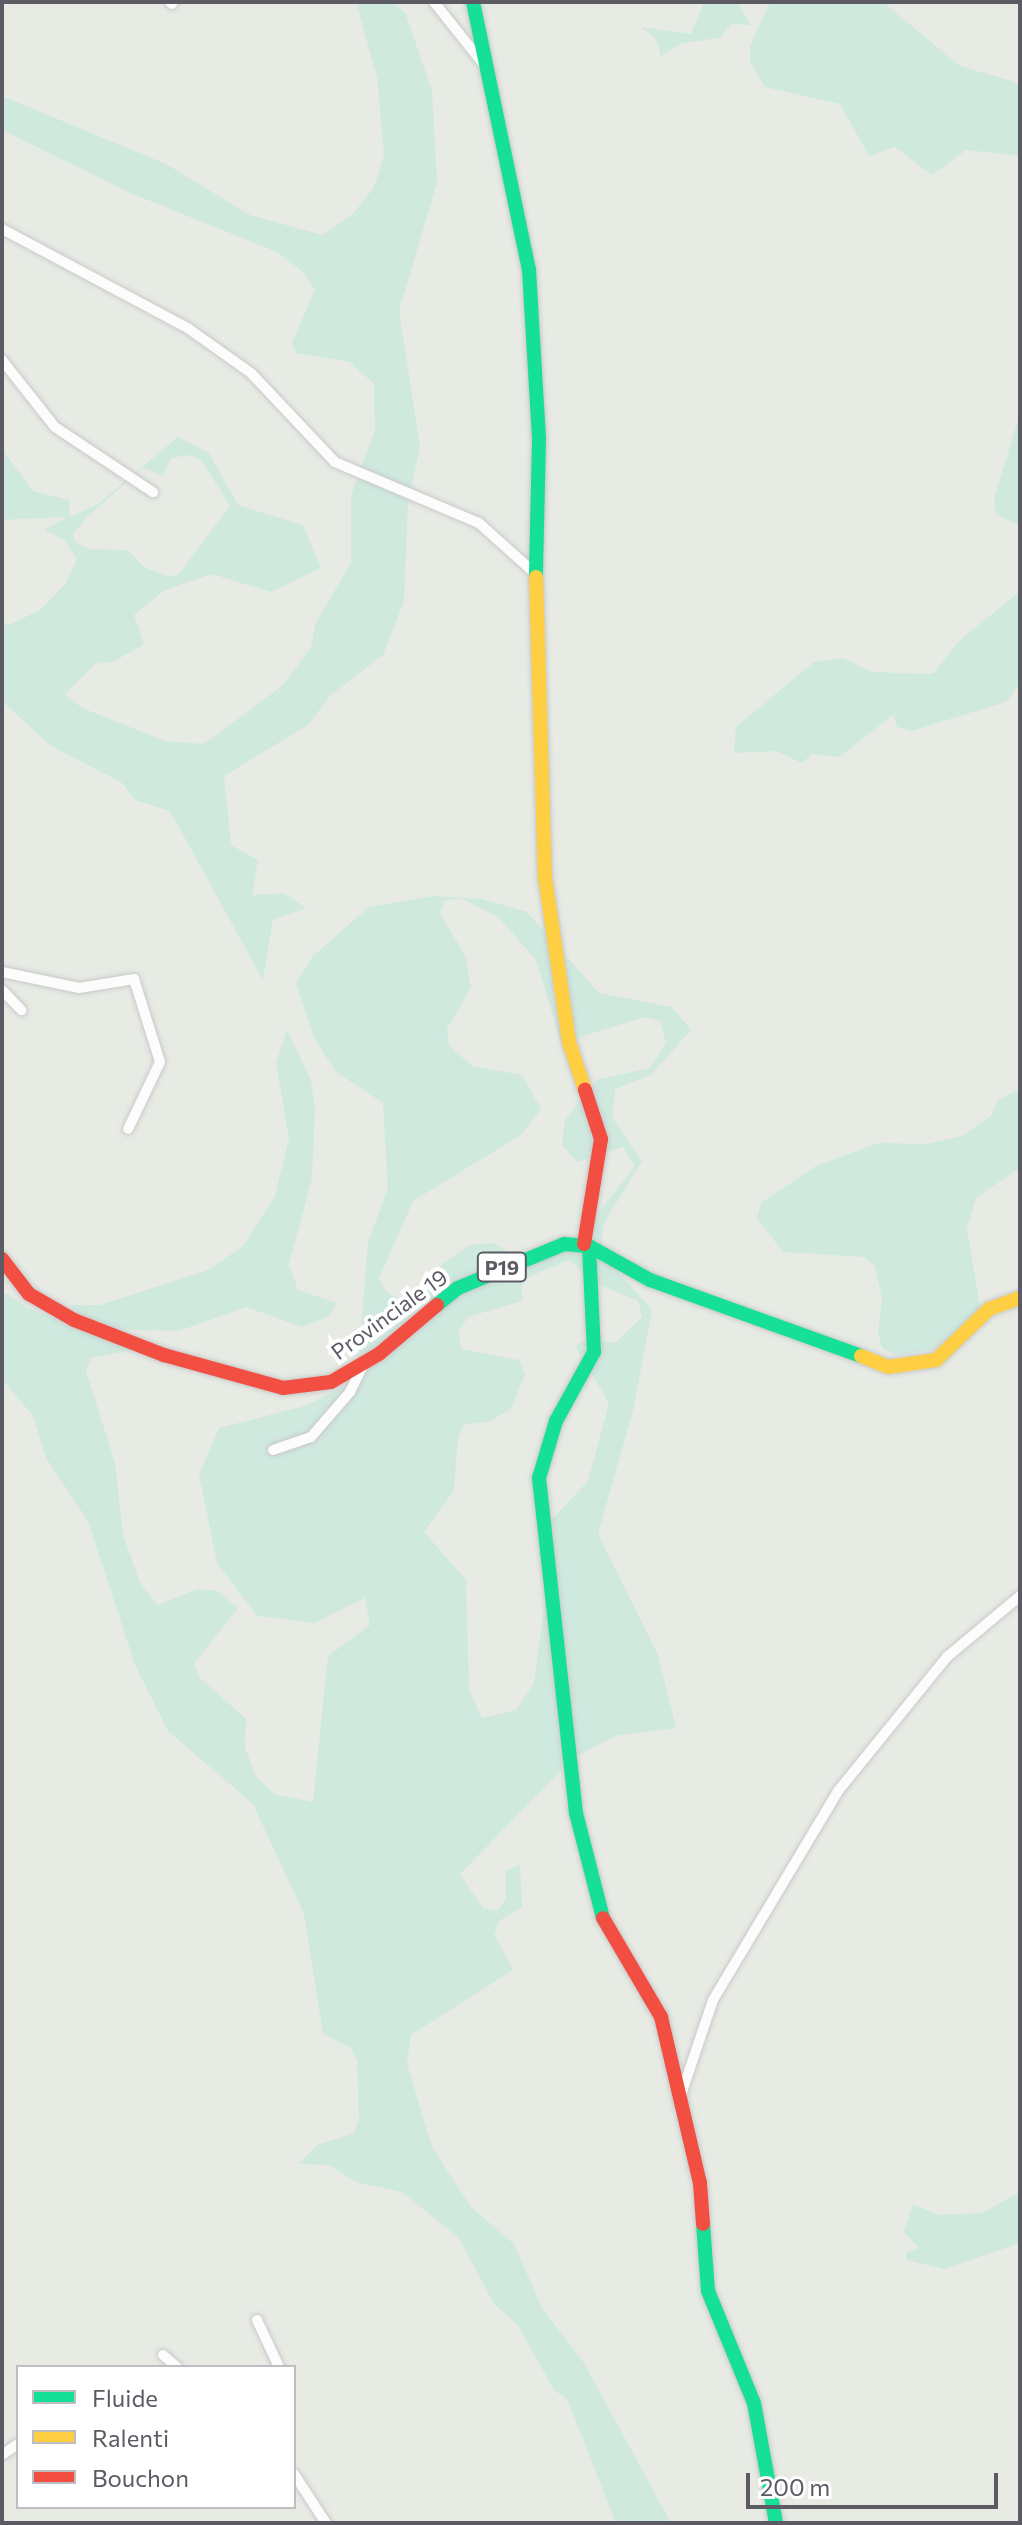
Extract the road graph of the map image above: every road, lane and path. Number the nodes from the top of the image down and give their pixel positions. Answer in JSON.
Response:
{"nodes":[{"id":1,"x":434,"y":2,"type":"edge"},
{"id":2,"x":473,"y":2,"type":"edge"},
{"id":3,"x":486,"y":67,"type":"junction"},
{"id":4,"x":2,"y":229,"type":"edge"},
{"id":5,"x":2,"y":360,"type":"edge"},
{"id":6,"x":153,"y":492,"type":"dead end"},
{"id":7,"x":538,"y":576,"type":"junction"},
{"id":8,"x":2,"y":972,"type":"edge"},
{"id":9,"x":2,"y":990,"type":"edge"},
{"id":10,"x":21,"y":1010,"type":"dead end"},
{"id":11,"x":128,"y":1129,"type":"dead end"},
{"id":12,"x":586,"y":1245,"type":"junction"},
{"id":13,"x":2,"y":1259,"type":"edge"},
{"id":14,"x":1020,"y":1298,"type":"edge"},
{"id":15,"x":364,"y":1363,"type":"junction"},
{"id":16,"x":273,"y":1450,"type":"dead end"},
{"id":17,"x":1020,"y":1596,"type":"edge"},
{"id":18,"x":679,"y":2103,"type":"junction"},
{"id":19,"x":257,"y":2320,"type":"dead end"},
{"id":20,"x":163,"y":2355,"type":"dead end"},
{"id":21,"x":175,"y":2365,"type":"edge"},
{"id":22,"x":278,"y":2365,"type":"edge"},
{"id":23,"x":296,"y":2477,"type":"edge"},
{"id":24,"x":326,"y":2523,"type":"edge"},
{"id":25,"x":776,"y":2523,"type":"edge"}],
"edges":[{"from":1,"to":3,"type":"street"},
{"from":2,"to":3,"type":"street"},
{"from":3,"to":7,"type":"street"},
{"from":4,"to":7,"type":"street"},
{"from":5,"to":6,"type":"street"},
{"from":7,"to":12,"type":"street"},
{"from":8,"to":11,"type":"street"},
{"from":9,"to":10,"type":"street"},
{"from":12,"to":14,"type":"street"},
{"from":12,"to":15,"type":"street","name":"Provinciale 19","number":"P19"},
{"from":12,"to":18,"type":"street"},
{"from":13,"to":15,"type":"street","name":"Provinciale 19","number":"P19"},
{"from":15,"to":16,"type":"street"},
{"from":17,"to":18,"type":"street"},
{"from":18,"to":25,"type":"street"},
{"from":19,"to":22,"type":"street"},
{"from":20,"to":21,"type":"street"},
{"from":23,"to":24,"type":"street"}]}
